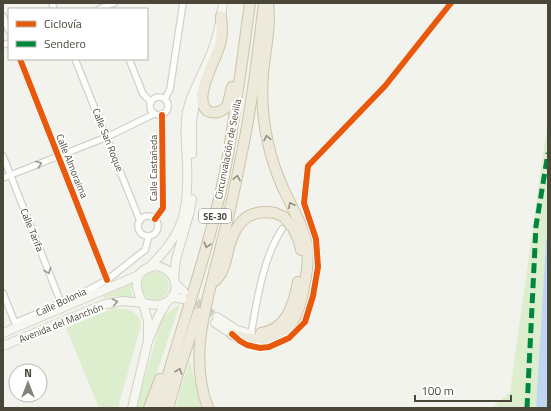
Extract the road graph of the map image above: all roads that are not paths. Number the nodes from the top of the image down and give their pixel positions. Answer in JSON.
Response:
{"nodes":[{"id":1,"x":183,"y":3,"type":"edge"},
{"id":2,"x":223,"y":3,"type":"edge"},
{"id":3,"x":264,"y":3,"type":"edge"},
{"id":4,"x":268,"y":3,"type":"edge"},
{"id":5,"x":451,"y":3,"type":"edge"},
{"id":6,"x":250,"y":4,"type":"edge"},
{"id":7,"x":3,"y":16,"type":"edge"},
{"id":8,"x":221,"y":16,"type":"junction"},
{"id":9,"x":8,"y":28,"type":"edge"},
{"id":10,"x":20,"y":60,"type":"edge"},
{"id":11,"x":74,"y":60,"type":"edge"},
{"id":12,"x":130,"y":60,"type":"edge"},
{"id":13,"x":199,"y":83,"type":"junction"},
{"id":14,"x":165,"y":99,"type":"junction"},
{"id":15,"x":151,"y":102,"type":"junction"},
{"id":16,"x":154,"y":114,"type":"junction"},
{"id":17,"x":162,"y":115,"type":"junction"},
{"id":18,"x":106,"y":137,"type":"junction"},
{"id":19,"x":3,"y":156,"type":"edge"},
{"id":20,"x":58,"y":156,"type":"junction"},
{"id":21,"x":10,"y":175,"type":"junction"},
{"id":22,"x":3,"y":178,"type":"edge"},
{"id":23,"x":155,"y":219,"type":"junction"},
{"id":24,"x":140,"y":221,"type":"junction"},
{"id":25,"x":296,"y":224,"type":"junction"},
{"id":26,"x":282,"y":229,"type":"dead end"},
{"id":27,"x":149,"y":236,"type":"junction"},
{"id":28,"x":148,"y":268,"type":"junction"},
{"id":29,"x":215,"y":272,"type":"junction"},
{"id":30,"x":139,"y":275,"type":"junction"},
{"id":31,"x":107,"y":280,"type":"junction"},
{"id":32,"x":175,"y":280,"type":"junction"},
{"id":33,"x":116,"y":285,"type":"junction"},
{"id":34,"x":211,"y":288,"type":"junction"},
{"id":35,"x":3,"y":293,"type":"edge"},
{"id":36,"x":169,"y":300,"type":"junction"},
{"id":37,"x":61,"y":303,"type":"junction"},
{"id":38,"x":143,"y":303,"type":"junction"},
{"id":39,"x":182,"y":332,"type":"junction"},
{"id":40,"x":3,"y":333,"type":"edge"},
{"id":41,"x":232,"y":334,"type":"junction"},
{"id":42,"x":251,"y":334,"type":"junction"},
{"id":43,"x":148,"y":341,"type":"junction"},
{"id":44,"x":3,"y":346,"type":"edge"},
{"id":45,"x":132,"y":408,"type":"edge"},
{"id":46,"x":149,"y":408,"type":"edge"},
{"id":47,"x":159,"y":408,"type":"edge"},
{"id":48,"x":168,"y":408,"type":"edge"},
{"id":49,"x":208,"y":408,"type":"edge"}],
"edges":[{"from":1,"to":14,"type":"street"},
{"from":2,"to":8,"type":"main road"},
{"from":29,"to":3,"type":"highway","name":"Circunvalación de Sevilla","number":"SE-30","one_way":true},
{"from":25,"to":4,"type":"highway","one_way":true,"bridge":true},
{"from":5,"to":41,"type":"street"},
{"from":6,"to":8,"type":"highway"},
{"from":6,"to":39,"type":"highway","name":"Circunvalación de Sevilla","number":"SE-30","one_way":true},
{"from":7,"to":9,"type":"street"},
{"from":8,"to":13,"type":"main road"},
{"from":10,"to":20,"type":"street","name":"Calle Almoraima"},
{"from":11,"to":18,"type":"street","name":"Calle San Roque"},
{"from":12,"to":15,"type":"street"},
{"from":13,"to":28,"type":"main road"},
{"from":13,"to":32,"type":"main road"},
{"from":14,"to":15,"type":"street"},
{"from":14,"to":17,"type":"street"},
{"from":15,"to":16,"type":"street"},
{"from":16,"to":17,"type":"street"},
{"from":16,"to":18,"type":"street"},
{"from":17,"to":23,"type":"street","name":"Calle Castañeda"},
{"from":18,"to":20,"type":"street"},
{"from":18,"to":24,"type":"street","name":"Calle San Roque"},
{"from":19,"to":21,"type":"street","name":"Calle Tarifa"},
{"from":21,"to":20,"type":"street","one_way":true},
{"from":20,"to":31,"type":"street","name":"Calle Almoraima"},
{"from":21,"to":22,"type":"street"},
{"from":21,"to":37,"type":"street","name":"Calle Tarifa","one_way":true},
{"from":23,"to":24,"type":"street"},
{"from":23,"to":27,"type":"street"},
{"from":24,"to":27,"type":"street"},
{"from":25,"to":34,"type":"highway","bridge":true},
{"from":25,"to":41,"type":"highway"},
{"from":25,"to":42,"type":"highway"},
{"from":26,"to":42,"type":"street"},
{"from":27,"to":31,"type":"street"},
{"from":28,"to":30,"type":"main road"},
{"from":28,"to":32,"type":"main road"},
{"from":29,"to":34,"type":"highway","name":"Circunvalación de Sevilla","number":"SE-30"},
{"from":48,"to":29,"type":"highway","one_way":true},
{"from":30,"to":33,"type":"main road","name":"Avenida del Manchón"},
{"from":30,"to":38,"type":"main road"},
{"from":31,"to":33,"type":"street"},
{"from":31,"to":37,"type":"street","name":"Calle Bolonia"},
{"from":32,"to":36,"type":"main road"},
{"from":32,"to":36,"type":"main road"},
{"from":33,"to":40,"type":"main road","name":"Avenida del Manchón"},
{"from":34,"to":49,"type":"highway","name":"Circunvalación de Sevilla","number":"SE-30"},
{"from":35,"to":37,"type":"street","name":"Calle Bolonia"},
{"from":36,"to":38,"type":"main road"},
{"from":36,"to":43,"type":"main road"},
{"from":38,"to":43,"type":"main road"},
{"from":44,"to":38,"type":"main road","name":"Avenida del Manchón","one_way":true},
{"from":39,"to":46,"type":"highway"},
{"from":39,"to":47,"type":"highway","name":"Circunvalación de Sevilla","number":"SE-30"},
{"from":41,"to":42,"type":"main road"},
{"from":43,"to":45,"type":"main road"}]}
